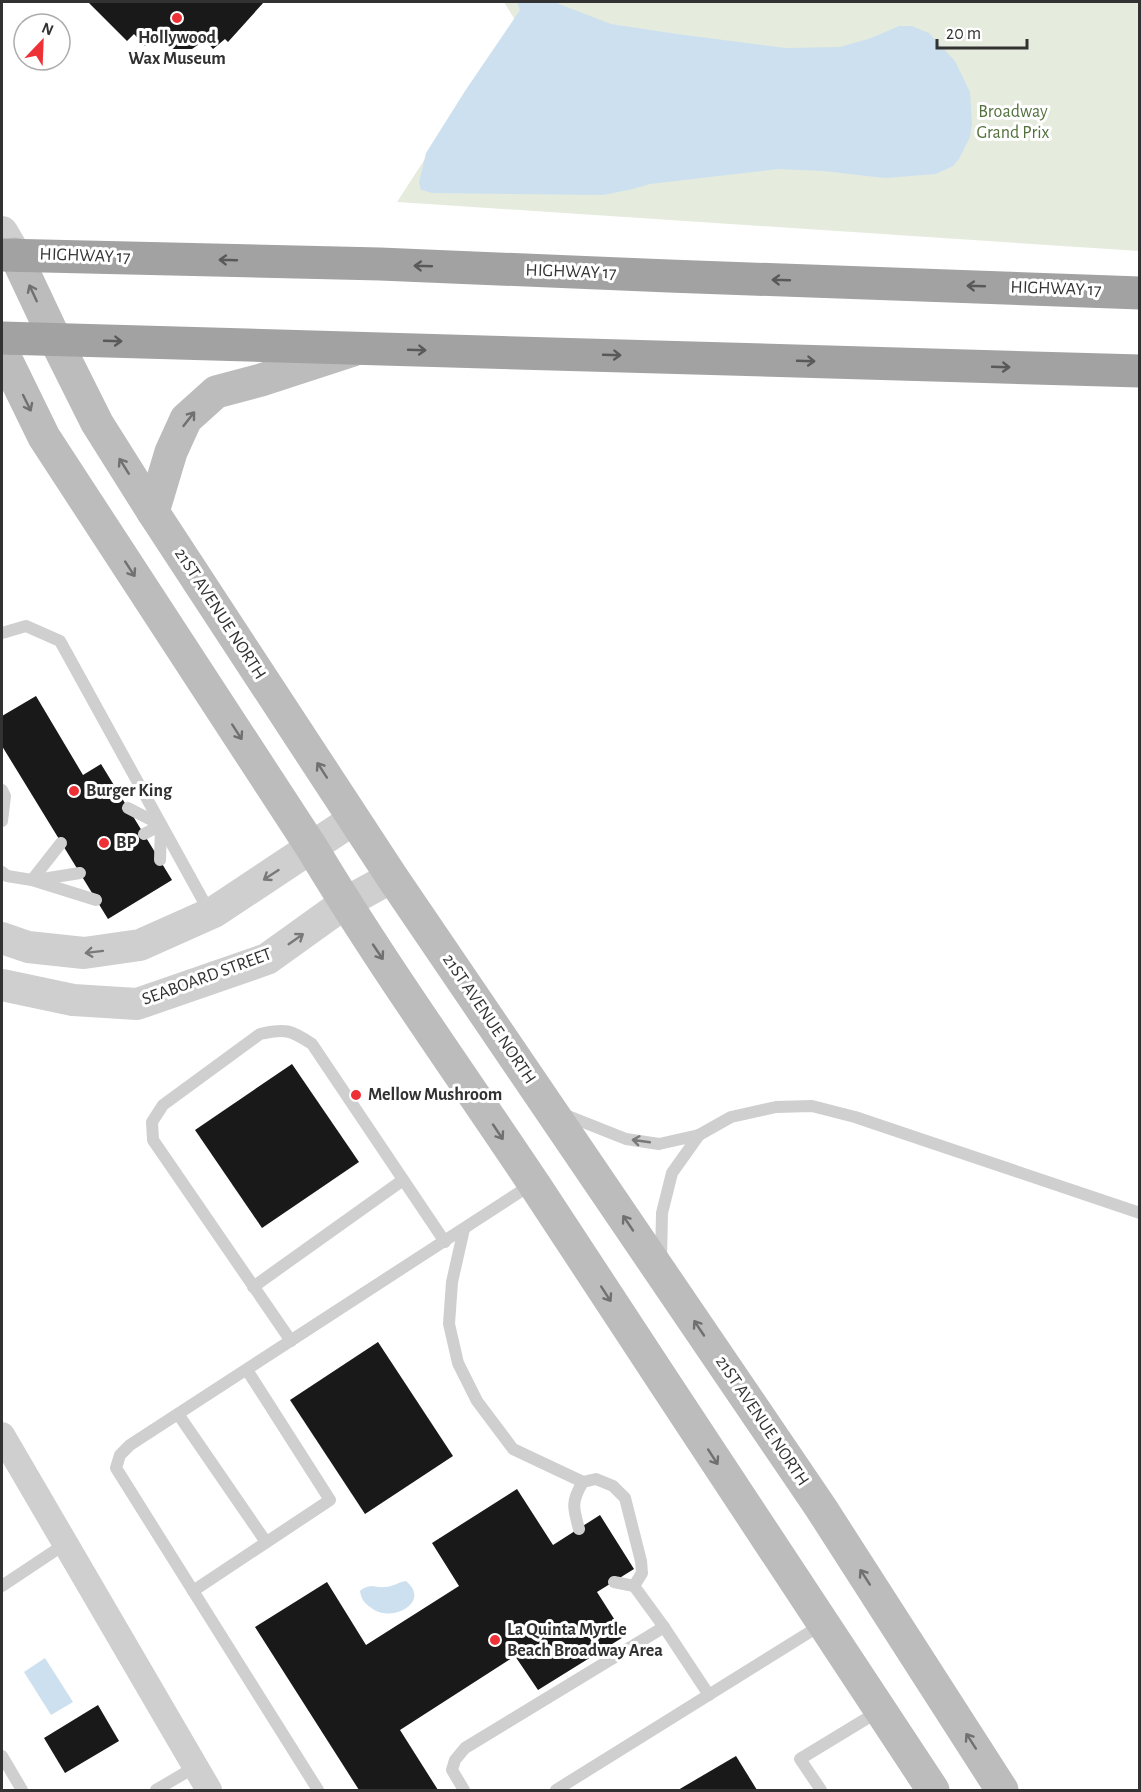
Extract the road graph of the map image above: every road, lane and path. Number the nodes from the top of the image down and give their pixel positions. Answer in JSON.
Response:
{"nodes":[{"id":1,"x":6,"y":247,"type":"edge"},
{"id":2,"x":1140,"y":293,"type":"edge"},
{"id":3,"x":2,"y":338,"type":"edge"},
{"id":4,"x":55,"y":339,"type":"junction"},
{"id":5,"x":358,"y":348,"type":"junction"},
{"id":6,"x":2,"y":351,"type":"edge"},
{"id":7,"x":1140,"y":371,"type":"edge"},
{"id":8,"x":153,"y":512,"type":"junction"},
{"id":9,"x":2,"y":633,"type":"edge"},
{"id":10,"x":2,"y":790,"type":"edge"},
{"id":11,"x":128,"y":808,"type":"dead end"},
{"id":12,"x":354,"y":819,"type":"junction"},
{"id":13,"x":2,"y":822,"type":"edge"},
{"id":14,"x":161,"y":825,"type":"junction"},
{"id":15,"x":144,"y":834,"type":"dead end"},
{"id":16,"x":61,"y":843,"type":"dead end"},
{"id":17,"x":312,"y":848,"type":"junction"},
{"id":18,"x":160,"y":860,"type":"dead end"},
{"id":19,"x":2,"y":872,"type":"edge"},
{"id":20,"x":80,"y":873,"type":"dead end"},
{"id":21,"x":392,"y":877,"type":"junction"},
{"id":22,"x":32,"y":880,"type":"junction"},
{"id":23,"x":96,"y":900,"type":"dead end"},
{"id":24,"x":345,"y":903,"type":"junction"},
{"id":25,"x":210,"y":914,"type":"junction"},
{"id":26,"x":2,"y":938,"type":"edge"},
{"id":27,"x":2,"y":985,"type":"edge"},
{"id":28,"x":550,"y":1109,"type":"junction"},
{"id":29,"x":699,"y":1135,"type":"junction"},
{"id":30,"x":403,"y":1180,"type":"junction"},
{"id":31,"x":533,"y":1183,"type":"junction"},
{"id":32,"x":1140,"y":1213,"type":"edge"},
{"id":33,"x":464,"y":1229,"type":"junction"},
{"id":34,"x":445,"y":1242,"type":"junction"},
{"id":35,"x":661,"y":1271,"type":"junction"},
{"id":36,"x":253,"y":1287,"type":"junction"},
{"id":37,"x":291,"y":1341,"type":"junction"},
{"id":38,"x":247,"y":1370,"type":"junction"},
{"id":39,"x":178,"y":1414,"type":"junction"},
{"id":40,"x":2,"y":1435,"type":"edge"},
{"id":41,"x":583,"y":1482,"type":"junction"},
{"id":42,"x":579,"y":1528,"type":"dead end"},
{"id":43,"x":266,"y":1542,"type":"junction"},
{"id":44,"x":65,"y":1544,"type":"junction"},
{"id":45,"x":614,"y":1582,"type":"dead end"},
{"id":46,"x":2,"y":1586,"type":"edge"},
{"id":47,"x":634,"y":1586,"type":"junction"},
{"id":48,"x":193,"y":1591,"type":"junction"},
{"id":49,"x":822,"y":1625,"type":"junction"},
{"id":50,"x":664,"y":1627,"type":"junction"},
{"id":51,"x":709,"y":1695,"type":"junction"},
{"id":52,"x":880,"y":1710,"type":"junction"},
{"id":53,"x":2,"y":1756,"type":"edge"},
{"id":54,"x":195,"y":1767,"type":"junction"},
{"id":55,"x":22,"y":1791,"type":"edge"},
{"id":56,"x":156,"y":1791,"type":"edge"},
{"id":57,"x":209,"y":1791,"type":"edge"},
{"id":58,"x":318,"y":1791,"type":"edge"},
{"id":59,"x":464,"y":1791,"type":"edge"},
{"id":60,"x":556,"y":1791,"type":"edge"},
{"id":61,"x":821,"y":1791,"type":"edge"},
{"id":62,"x":933,"y":1791,"type":"edge"},
{"id":63,"x":1002,"y":1791,"type":"edge"}],
"edges":[{"from":2,"to":1,"type":"highway","name":"HIGHWAY 17","one_way":true},
{"from":4,"to":1,"type":"main road","name":"21ST AVENUE NORTH","one_way":true},
{"from":3,"to":4,"type":"highway"},
{"from":4,"to":5,"type":"highway","one_way":true},
{"from":8,"to":4,"type":"main road","name":"21ST AVENUE NORTH","one_way":true},
{"from":5,"to":7,"type":"highway","one_way":true},
{"from":8,"to":5,"type":"main road","one_way":true},
{"from":6,"to":17,"type":"main road","one_way":true},
{"from":12,"to":8,"type":"main road","name":"21ST AVENUE NORTH","one_way":true},
{"from":9,"to":14,"type":"lane"},
{"from":10,"to":13,"type":"lane"},
{"from":11,"to":14,"type":"lane"},
{"from":12,"to":17,"type":"street"},
{"from":12,"to":21,"type":"main road","name":"21ST AVENUE NORTH"},
{"from":14,"to":15,"type":"lane"},
{"from":14,"to":18,"type":"lane"},
{"from":14,"to":25,"type":"lane"},
{"from":16,"to":22,"type":"lane"},
{"from":17,"to":24,"type":"main road"},
{"from":17,"to":25,"type":"street","one_way":true},
{"from":19,"to":22,"type":"lane"},
{"from":20,"to":22,"type":"lane"},
{"from":21,"to":24,"type":"street","name":"SEABOARD STREET"},
{"from":21,"to":28,"type":"main road","name":"21ST AVENUE NORTH"},
{"from":22,"to":23,"type":"lane"},
{"from":27,"to":24,"type":"street","name":"SEABOARD STREET","one_way":true},
{"from":24,"to":31,"type":"main road","one_way":true},
{"from":25,"to":26,"type":"street","one_way":true},
{"from":29,"to":28,"type":"lane","one_way":true},
{"from":35,"to":28,"type":"main road","name":"21ST AVENUE NORTH","one_way":true},
{"from":29,"to":32,"type":"lane"},
{"from":29,"to":35,"type":"lane"},
{"from":30,"to":34,"type":"lane"},
{"from":30,"to":36,"type":"lane"},
{"from":30,"to":36,"type":"lane"},
{"from":31,"to":33,"type":"lane"},
{"from":31,"to":49,"type":"main road","one_way":true},
{"from":33,"to":34,"type":"lane"},
{"from":33,"to":41,"type":"lane"},
{"from":34,"to":37,"type":"lane"},
{"from":63,"to":35,"type":"main road","name":"21ST AVENUE NORTH","one_way":true},
{"from":36,"to":37,"type":"lane"},
{"from":37,"to":38,"type":"lane"},
{"from":38,"to":39,"type":"lane"},
{"from":38,"to":43,"type":"lane"},
{"from":39,"to":43,"type":"lane"},
{"from":39,"to":48,"type":"lane"},
{"from":40,"to":44,"type":"street"},
{"from":41,"to":42,"type":"lane"},
{"from":41,"to":47,"type":"lane"},
{"from":43,"to":48,"type":"lane"},
{"from":44,"to":46,"type":"lane"},
{"from":44,"to":54,"type":"street"},
{"from":45,"to":47,"type":"lane"},
{"from":47,"to":50,"type":"lane"},
{"from":48,"to":58,"type":"lane"},
{"from":49,"to":51,"type":"lane"},
{"from":49,"to":52,"type":"main road"},
{"from":50,"to":51,"type":"lane"},
{"from":50,"to":59,"type":"lane"},
{"from":51,"to":60,"type":"lane"},
{"from":52,"to":61,"type":"lane"},
{"from":52,"to":62,"type":"main road"},
{"from":53,"to":55,"type":"lane"},
{"from":54,"to":56,"type":"lane"},
{"from":54,"to":57,"type":"street"}]}
